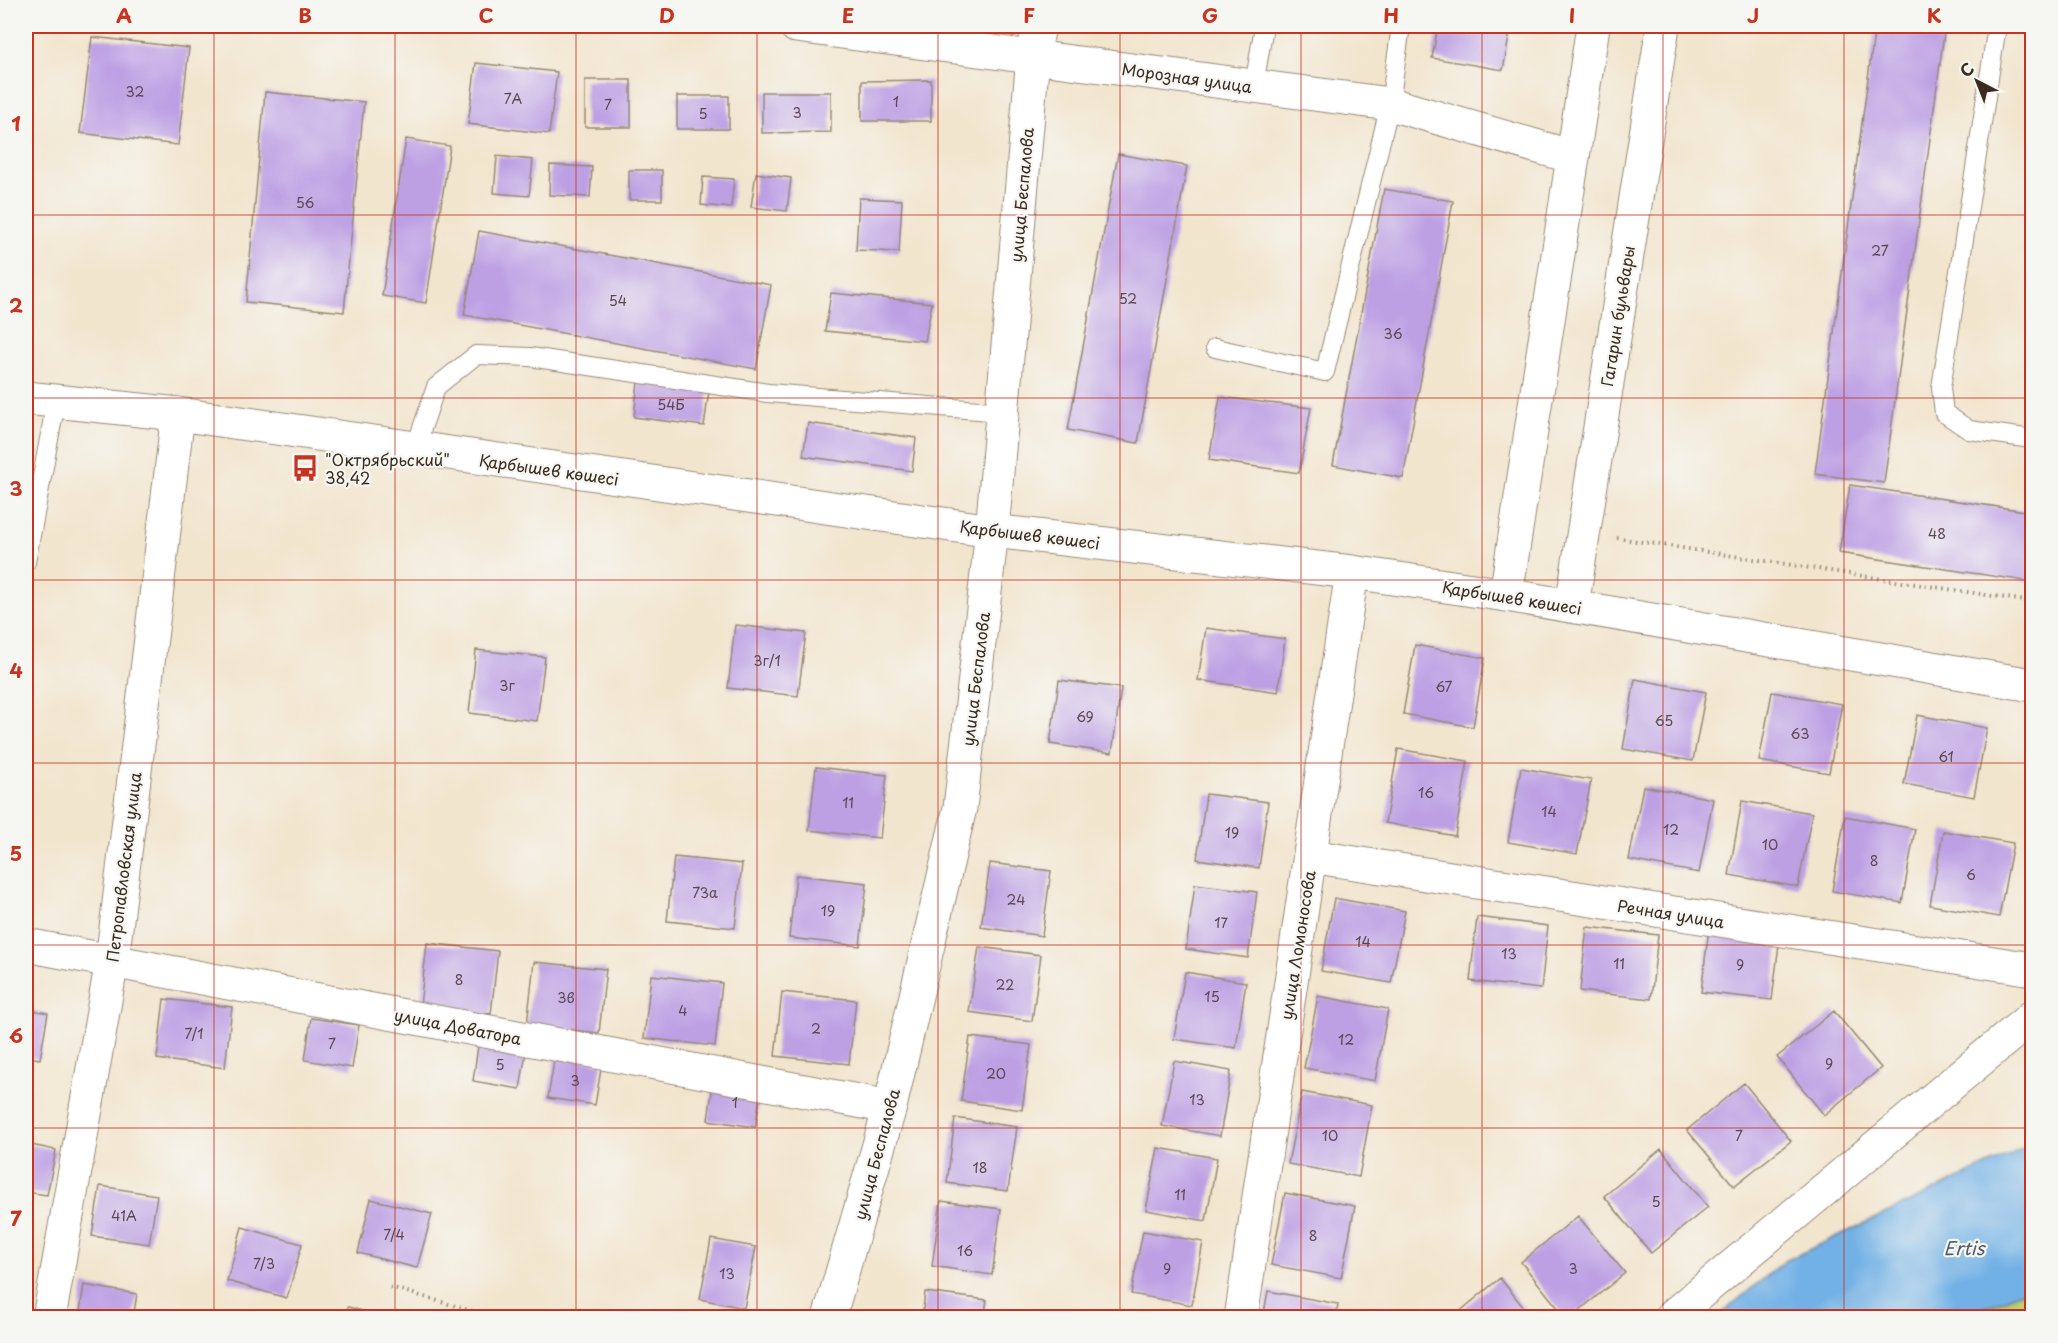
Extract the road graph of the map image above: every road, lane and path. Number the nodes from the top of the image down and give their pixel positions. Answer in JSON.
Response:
{"nodes":[{"id":1,"x":796,"y":26,"type":"edge"},
{"id":2,"x":1264,"y":26,"type":"edge"},
{"id":3,"x":1401,"y":26,"type":"edge"},
{"id":4,"x":1593,"y":26,"type":"edge"},
{"id":5,"x":1663,"y":26,"type":"edge"},
{"id":6,"x":1997,"y":26,"type":"edge"},
{"id":7,"x":1036,"y":41,"type":"edge"},
{"id":8,"x":1254,"y":86,"type":"junction"},
{"id":9,"x":1390,"y":104,"type":"junction"},
{"id":10,"x":1573,"y":157,"type":"junction"},
{"id":11,"x":1215,"y":348,"type":"dead end"},
{"id":12,"x":41,"y":400,"type":"edge"},
{"id":13,"x":1003,"y":412,"type":"junction"},
{"id":14,"x":178,"y":414,"type":"junction"},
{"id":15,"x":2032,"y":439,"type":"edge"},
{"id":16,"x":415,"y":449,"type":"junction"},
{"id":17,"x":992,"y":531,"type":"junction"},
{"id":18,"x":1584,"y":533,"type":"junction"},
{"id":19,"x":26,"y":562,"type":"edge"},
{"id":20,"x":1352,"y":572,"type":"junction"},
{"id":21,"x":1506,"y":595,"type":"junction"},
{"id":22,"x":2032,"y":602,"type":"edge"},
{"id":23,"x":1572,"y":606,"type":"junction"},
{"id":24,"x":2032,"y":685,"type":"edge"},
{"id":25,"x":1310,"y":856,"type":"junction"},
{"id":26,"x":26,"y":945,"type":"edge"},
{"id":27,"x":112,"y":961,"type":"junction"},
{"id":28,"x":2032,"y":969,"type":"edge"},
{"id":29,"x":2032,"y":1017,"type":"edge"},
{"id":30,"x":890,"y":1107,"type":"junction"},
{"id":31,"x":390,"y":1287,"type":"dead end"},
{"id":32,"x":49,"y":1317,"type":"edge"},
{"id":33,"x":496,"y":1317,"type":"edge"},
{"id":34,"x":829,"y":1317,"type":"edge"},
{"id":35,"x":1241,"y":1317,"type":"edge"},
{"id":36,"x":1670,"y":1317,"type":"edge"}],
"edges":[{"from":1,"to":7,"type":"street","name":"Морозная улица"},
{"from":2,"to":8,"type":"lane"},
{"from":3,"to":9,"type":"lane"},
{"from":4,"to":10,"type":"street"},
{"from":5,"to":18,"type":"street","name":"Гагарин бульвары"},
{"from":6,"to":15,"type":"lane"},
{"from":7,"to":8,"type":"street","name":"Морозная улица"},
{"from":7,"to":13,"type":"street","name":"улица Беспалова"},
{"from":8,"to":9,"type":"street","name":"Морозная улица"},
{"from":9,"to":10,"type":"street","name":"Морозная улица"},
{"from":9,"to":11,"type":"lane"},
{"from":10,"to":21,"type":"street"},
{"from":12,"to":14,"type":"street","name":"Қарбышев көшесі"},
{"from":12,"to":19,"type":"lane"},
{"from":13,"to":16,"type":"lane"},
{"from":13,"to":17,"type":"street","name":"улица Беспалова"},
{"from":14,"to":16,"type":"street","name":"Қарбышев көшесі"},
{"from":14,"to":27,"type":"street","name":"Петропавловская улица"},
{"from":16,"to":17,"type":"street","name":"Қарбышев көшесі"},
{"from":17,"to":20,"type":"street","name":"Қарбышев көшесі"},
{"from":17,"to":30,"type":"street","name":"улица Беспалова"},
{"from":18,"to":22,"type":"path"},
{"from":18,"to":23,"type":"street","name":"Гагарин бульвары"},
{"from":20,"to":21,"type":"street","name":"Қарбышев көшесі"},
{"from":20,"to":25,"type":"street","name":"улица Ломоносова"},
{"from":21,"to":23,"type":"street","name":"Қарбышев көшесі"},
{"from":23,"to":24,"type":"street","name":"Қарбышев көшесі"},
{"from":25,"to":28,"type":"street","name":"Речная улица"},
{"from":25,"to":35,"type":"street","name":"улица Ломоносова"},
{"from":26,"to":27,"type":"street","name":"улица Доватора"},
{"from":27,"to":30,"type":"street","name":"улица Доватора"},
{"from":27,"to":32,"type":"street","name":"Петропавловская улица"},
{"from":29,"to":36,"type":"street"},
{"from":30,"to":34,"type":"street","name":"улица Беспалова"},
{"from":31,"to":33,"type":"path"}]}
